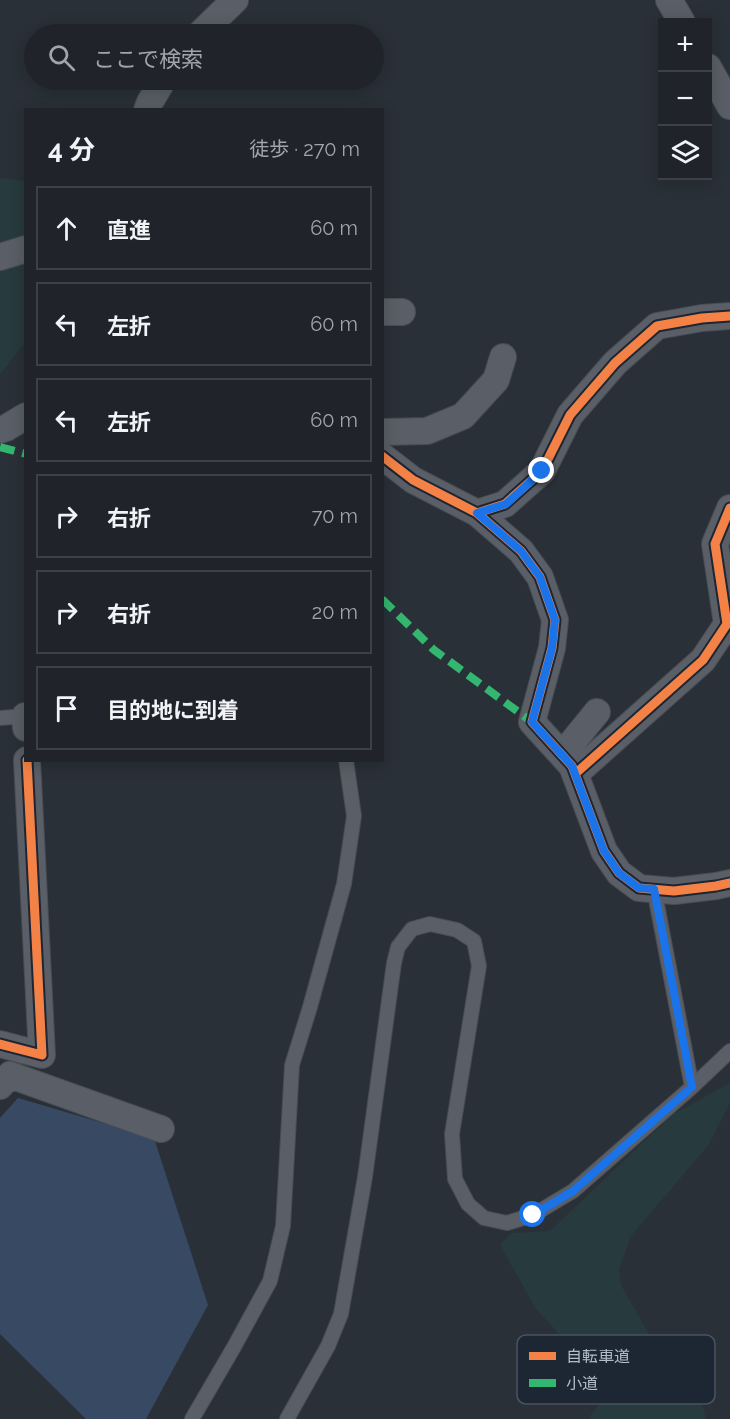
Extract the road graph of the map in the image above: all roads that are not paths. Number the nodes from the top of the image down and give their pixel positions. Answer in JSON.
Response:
{"nodes":[{"id":1,"x":235,"y":0,"type":"edge"},
{"id":2,"x":669,"y":0,"type":"edge"},
{"id":3,"x":680,"y":18,"type":"edge"},
{"id":4,"x":210,"y":24,"type":"edge"},
{"id":5,"x":711,"y":72,"type":"edge"},
{"id":6,"x":157,"y":90,"type":"edge"},
{"id":7,"x":730,"y":106,"type":"edge"},
{"id":8,"x":148,"y":108,"type":"edge"},
{"id":9,"x":24,"y":250,"type":"edge"},
{"id":10,"x":0,"y":257,"type":"edge"},
{"id":11,"x":730,"y":316,"type":"edge"},
{"id":12,"x":503,"y":357,"type":"dead end"},
{"id":13,"x":24,"y":417,"type":"edge"},
{"id":14,"x":0,"y":430,"type":"edge"},
{"id":15,"x":384,"y":432,"type":"edge"},
{"id":16,"x":384,"y":458,"type":"edge"},
{"id":17,"x":730,"y":508,"type":"edge"},
{"id":18,"x":477,"y":513,"type":"junction"},
{"id":19,"x":597,"y":712,"type":"dead end"},
{"id":20,"x":24,"y":716,"type":"edge"},
{"id":21,"x":0,"y":718,"type":"edge"},
{"id":22,"x":27,"y":762,"type":"edge"},
{"id":23,"x":346,"y":762,"type":"edge"},
{"id":24,"x":568,"y":764,"type":"junction"},
{"id":25,"x":730,"y":883,"type":"edge"},
{"id":26,"x":654,"y":889,"type":"junction"},
{"id":27,"x":0,"y":1044,"type":"edge"},
{"id":28,"x":730,"y":1051,"type":"edge"},
{"id":29,"x":0,"y":1086,"type":"edge"},
{"id":30,"x":692,"y":1087,"type":"junction"},
{"id":31,"x":161,"y":1129,"type":"dead end"},
{"id":32,"x":192,"y":1419,"type":"edge"},
{"id":33,"x":287,"y":1419,"type":"edge"}],
"edges":[{"from":1,"to":4,"type":"street"},
{"from":2,"to":3,"type":"street"},
{"from":5,"to":7,"type":"street"},
{"from":6,"to":8,"type":"street"},
{"from":9,"to":10,"type":"street"},
{"from":11,"to":18,"type":"street"},
{"from":12,"to":15,"type":"street"},
{"from":13,"to":14,"type":"street"},
{"from":16,"to":18,"type":"street"},
{"from":17,"to":24,"type":"street"},
{"from":18,"to":24,"type":"street"},
{"from":19,"to":24,"type":"street"},
{"from":20,"to":21,"type":"lane"},
{"from":22,"to":27,"type":"street"},
{"from":23,"to":32,"type":"lane"},
{"from":24,"to":26,"type":"street"},
{"from":25,"to":26,"type":"street"},
{"from":26,"to":30,"type":"lane"},
{"from":28,"to":30,"type":"lane"},
{"from":29,"to":31,"type":"street"},
{"from":30,"to":33,"type":"lane"}]}
